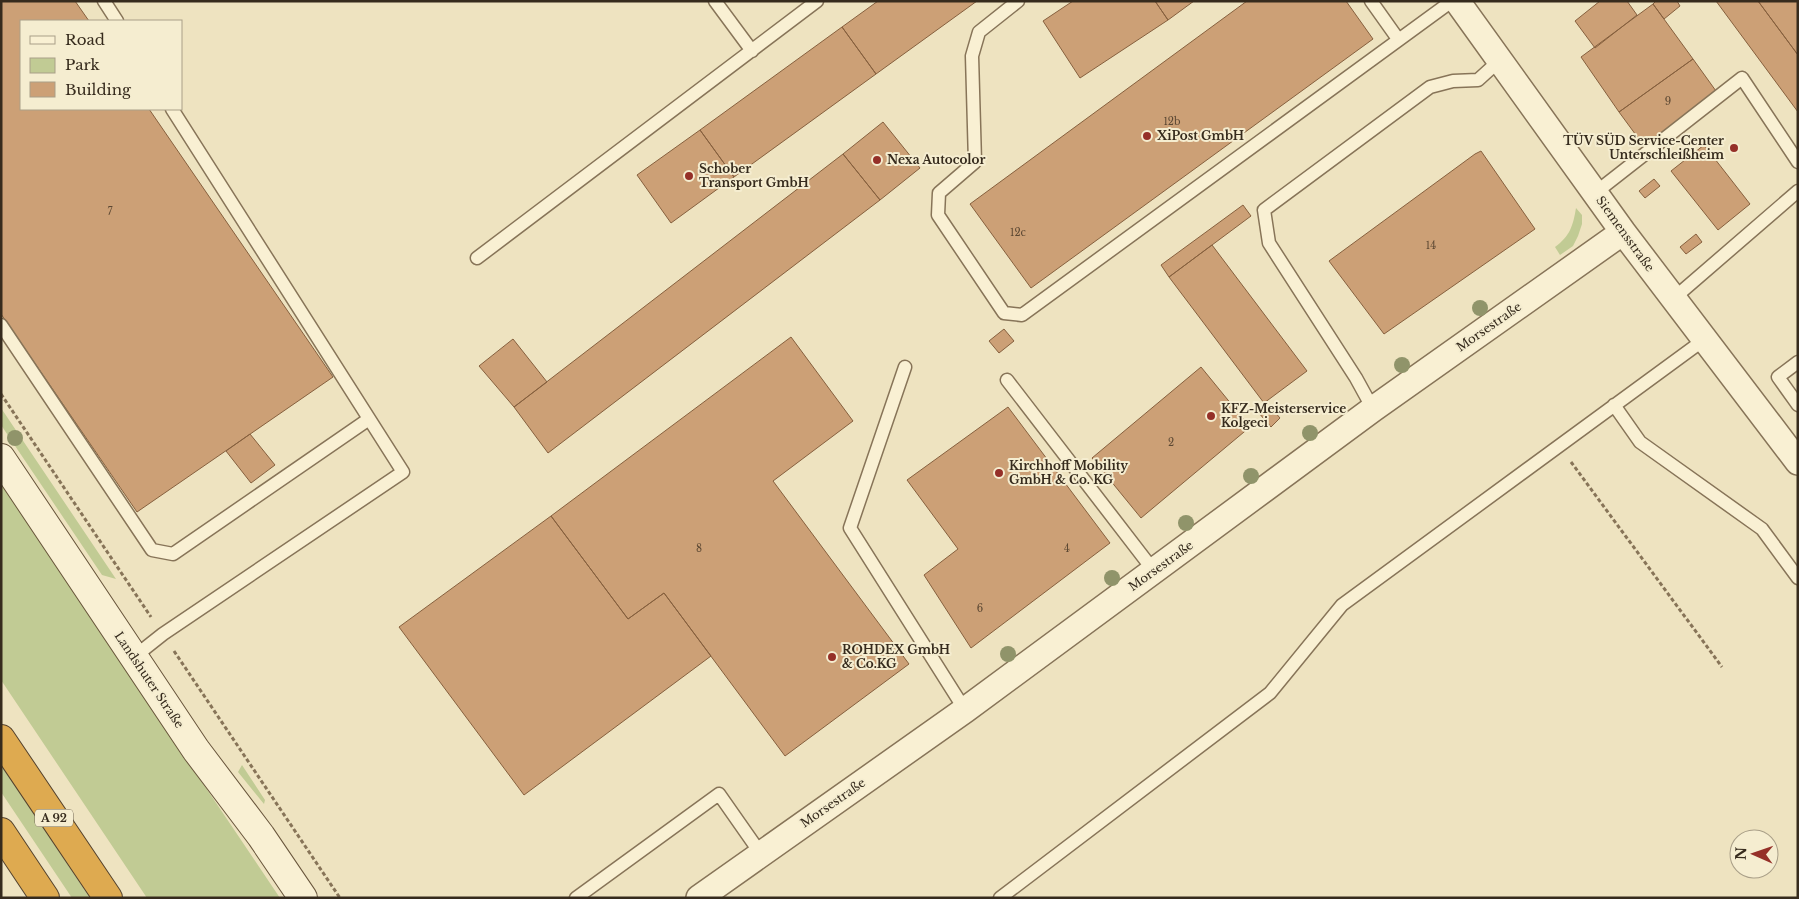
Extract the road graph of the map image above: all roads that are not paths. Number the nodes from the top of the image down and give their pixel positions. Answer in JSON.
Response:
{"nodes":[{"id":1,"x":104,"y":1,"type":"edge"},
{"id":2,"x":715,"y":1,"type":"edge"},
{"id":3,"x":818,"y":1,"type":"edge"},
{"id":4,"x":1018,"y":1,"type":"edge"},
{"id":5,"x":1371,"y":1,"type":"edge"},
{"id":6,"x":1452,"y":1,"type":"edge"},
{"id":7,"x":1457,"y":1,"type":"edge"},
{"id":8,"x":116,"y":20,"type":"edge"},
{"id":9,"x":1398,"y":39,"type":"junction"},
{"id":10,"x":752,"y":50,"type":"junction"},
{"id":11,"x":1500,"y":60,"type":"junction"},
{"id":12,"x":173,"y":110,"type":"edge"},
{"id":13,"x":1798,"y":162,"type":"edge"},
{"id":14,"x":1798,"y":191,"type":"edge"},
{"id":15,"x":1595,"y":193,"type":"junction"},
{"id":16,"x":1623,"y":232,"type":"junction"},
{"id":17,"x":477,"y":258,"type":"dead end"},
{"id":18,"x":1673,"y":299,"type":"junction"},
{"id":19,"x":1,"y":325,"type":"edge"},
{"id":20,"x":1705,"y":339,"type":"junction"},
{"id":21,"x":1798,"y":362,"type":"edge"},
{"id":22,"x":905,"y":367,"type":"dead end"},
{"id":23,"x":1007,"y":380,"type":"dead end"},
{"id":24,"x":1614,"y":405,"type":"junction"},
{"id":25,"x":1798,"y":405,"type":"edge"},
{"id":26,"x":1373,"y":409,"type":"junction"},
{"id":27,"x":369,"y":419,"type":"junction"},
{"id":28,"x":1,"y":458,"type":"edge"},
{"id":29,"x":1798,"y":462,"type":"edge"},
{"id":30,"x":1154,"y":571,"type":"junction"},
{"id":31,"x":1798,"y":578,"type":"edge"},
{"id":32,"x":134,"y":657,"type":"junction"},
{"id":33,"x":965,"y":710,"type":"junction"},
{"id":34,"x":1,"y":739,"type":"edge"},
{"id":35,"x":1,"y":832,"type":"edge"},
{"id":36,"x":761,"y":854,"type":"junction"},
{"id":37,"x":700,"y":897,"type":"edge"},
{"id":38,"x":45,"y":898,"type":"edge"},
{"id":39,"x":108,"y":898,"type":"edge"},
{"id":40,"x":303,"y":898,"type":"edge"},
{"id":41,"x":576,"y":898,"type":"edge"},
{"id":42,"x":1000,"y":898,"type":"edge"}],
"edges":[{"from":1,"to":8,"type":"lane"},
{"from":2,"to":10,"type":"lane"},
{"from":3,"to":10,"type":"lane"},
{"from":4,"to":9,"type":"lane"},
{"from":5,"to":9,"type":"lane"},
{"from":6,"to":9,"type":"lane"},
{"from":7,"to":11,"type":"street","name":"Siemensstraße"},
{"from":10,"to":17,"type":"lane"},
{"from":11,"to":15,"type":"street","name":"Siemensstraße"},
{"from":11,"to":26,"type":"lane"},
{"from":12,"to":27,"type":"lane"},
{"from":13,"to":15,"type":"lane"},
{"from":14,"to":18,"type":"lane"},
{"from":15,"to":16,"type":"street","name":"Siemensstraße"},
{"from":16,"to":18,"type":"street","name":"Siemensstraße"},
{"from":16,"to":26,"type":"street","name":"Morsestraße"},
{"from":18,"to":20,"type":"street","name":"Siemensstraße"},
{"from":19,"to":27,"type":"lane"},
{"from":20,"to":24,"type":"lane"},
{"from":20,"to":29,"type":"street","name":"Siemensstraße"},
{"from":21,"to":25,"type":"lane"},
{"from":22,"to":33,"type":"lane"},
{"from":23,"to":30,"type":"lane"},
{"from":24,"to":31,"type":"lane"},
{"from":24,"to":42,"type":"lane"},
{"from":26,"to":30,"type":"street","name":"Morsestraße"},
{"from":27,"to":32,"type":"lane"},
{"from":28,"to":32,"type":"main road","name":"Landshuter Straße"},
{"from":30,"to":33,"type":"street","name":"Morsestraße"},
{"from":32,"to":40,"type":"main road","name":"Landshuter Straße"},
{"from":33,"to":36,"type":"street","name":"Morsestraße"},
{"from":34,"to":39,"type":"highway","number":"A 92"},
{"from":35,"to":38,"type":"highway"},
{"from":36,"to":37,"type":"street","name":"Morsestraße"},
{"from":36,"to":41,"type":"lane"}]}
